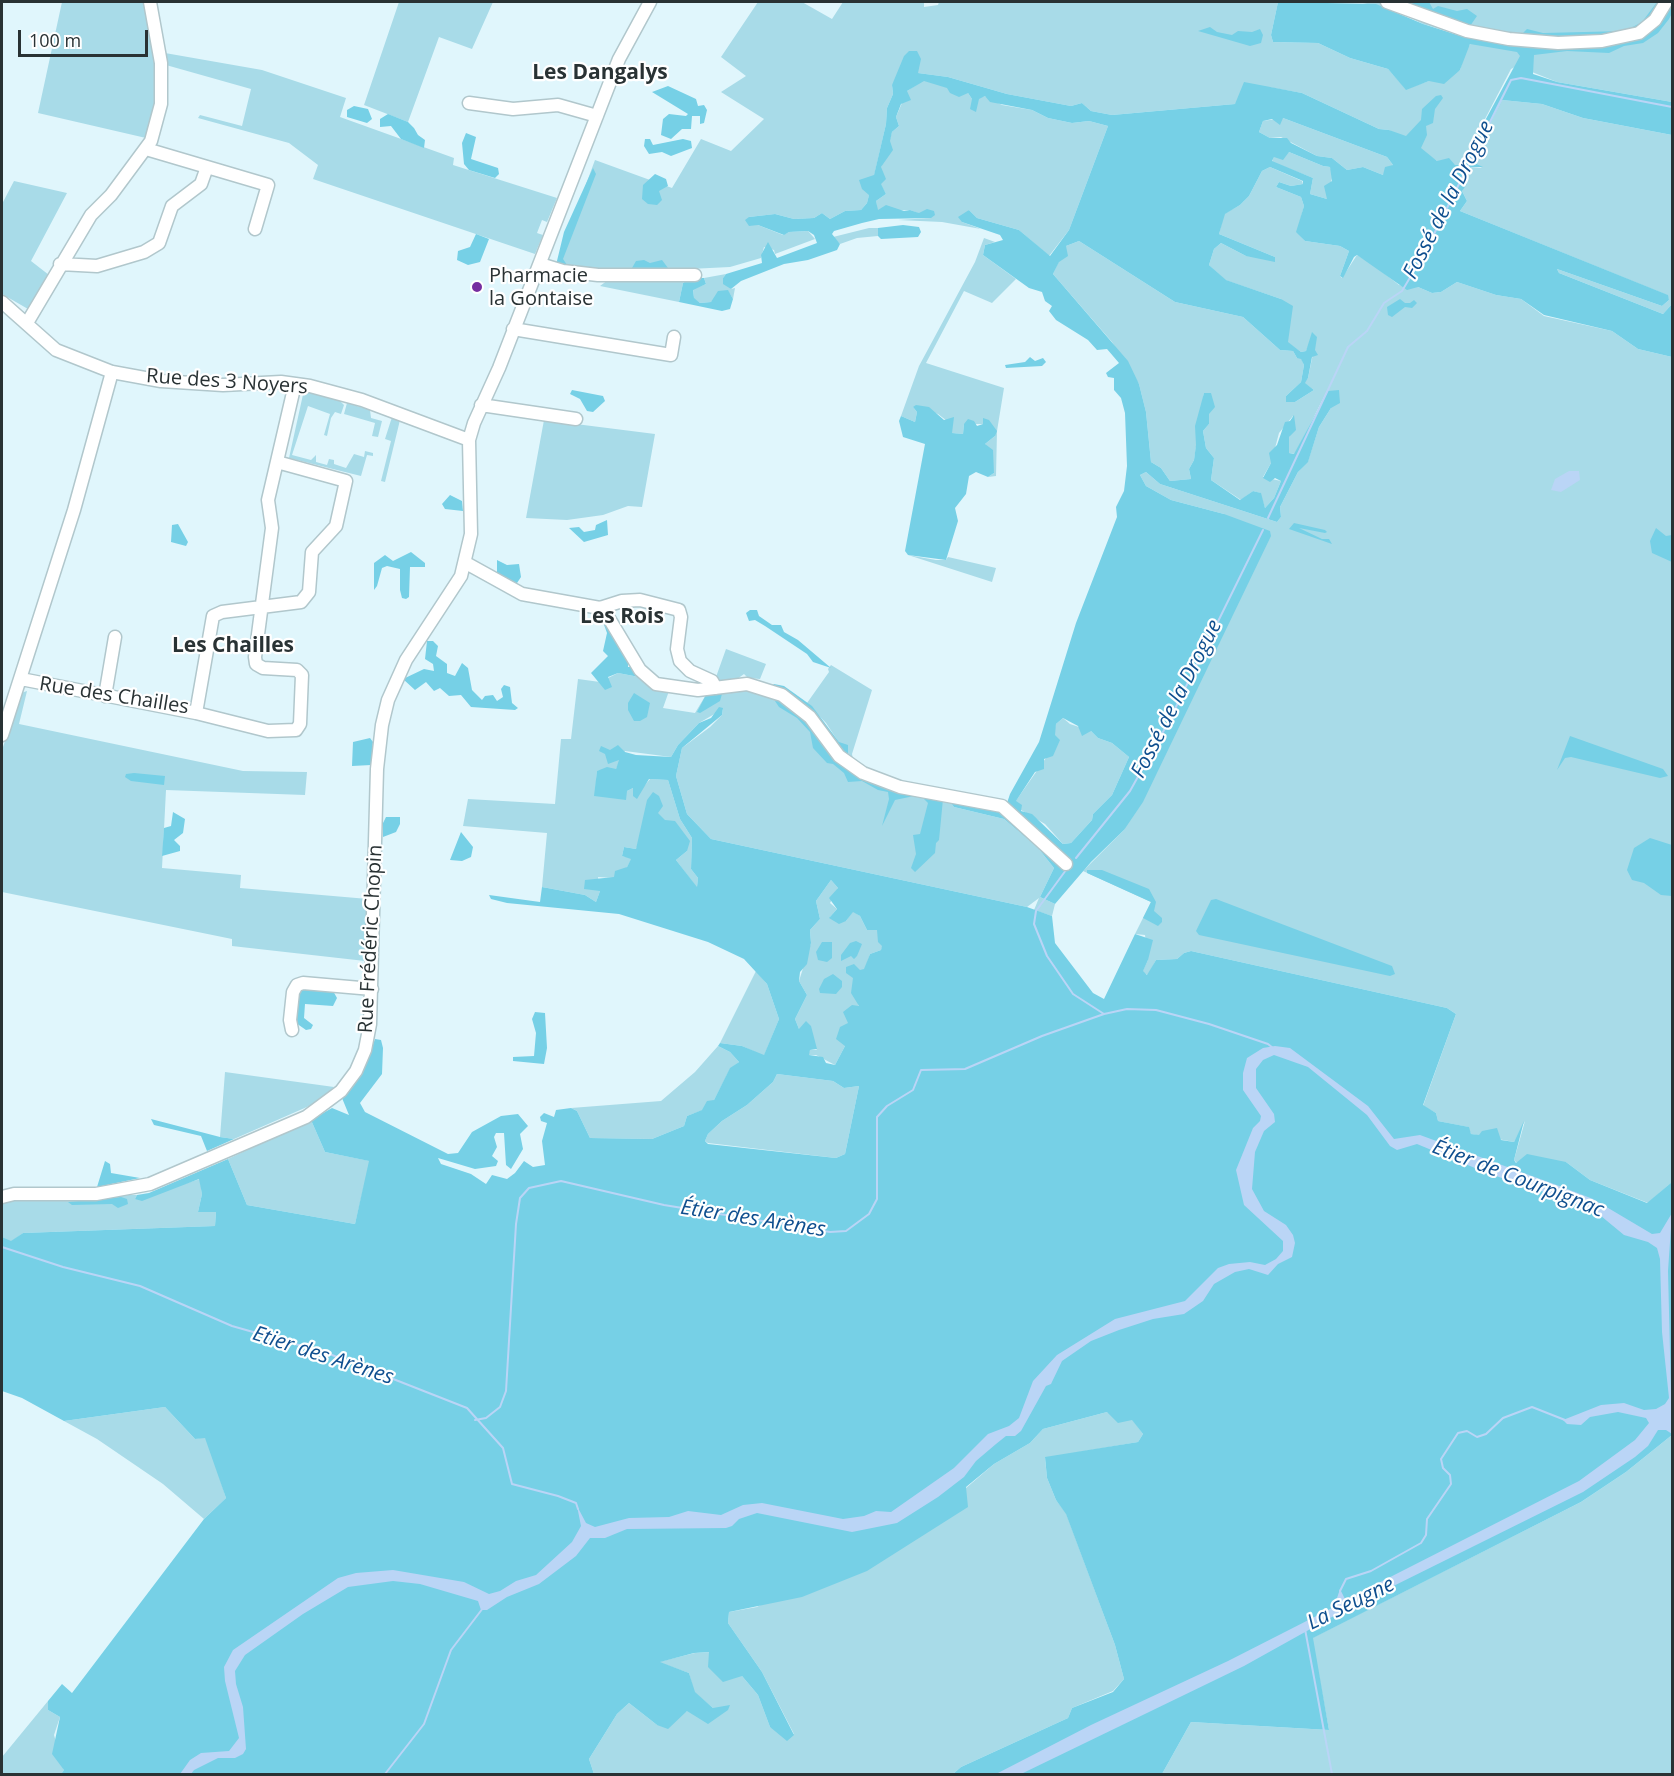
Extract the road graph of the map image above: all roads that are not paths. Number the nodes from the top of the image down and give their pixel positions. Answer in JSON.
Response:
{"nodes":[{"id":1,"x":150,"y":2,"type":"edge"},
{"id":2,"x":650,"y":2,"type":"edge"},
{"id":3,"x":1387,"y":2,"type":"edge"},
{"id":4,"x":1666,"y":2,"type":"edge"},
{"id":5,"x":470,"y":103,"type":"dead end"},
{"id":6,"x":597,"y":116,"type":"junction"},
{"id":7,"x":146,"y":149,"type":"junction"},
{"id":8,"x":207,"y":167,"type":"junction"},
{"id":9,"x":255,"y":229,"type":"dead end"},
{"id":10,"x":60,"y":264,"type":"junction"},
{"id":11,"x":540,"y":264,"type":"junction"},
{"id":12,"x":695,"y":275,"type":"dead end"},
{"id":13,"x":2,"y":302,"type":"edge"},
{"id":14,"x":27,"y":323,"type":"junction"},
{"id":15,"x":513,"y":329,"type":"junction"},
{"id":16,"x":674,"y":337,"type":"dead end"},
{"id":17,"x":112,"y":372,"type":"junction"},
{"id":18,"x":295,"y":384,"type":"junction"},
{"id":19,"x":481,"y":405,"type":"junction"},
{"id":20,"x":576,"y":420,"type":"dead end"},
{"id":21,"x":469,"y":440,"type":"junction"},
{"id":22,"x":277,"y":462,"type":"junction"},
{"id":23,"x":465,"y":563,"type":"junction"},
{"id":24,"x":260,"y":608,"type":"junction"},
{"id":25,"x":600,"y":608,"type":"junction"},
{"id":26,"x":115,"y":637,"type":"dead end"},
{"id":27,"x":21,"y":679,"type":"junction"},
{"id":28,"x":716,"y":688,"type":"junction"},
{"id":29,"x":105,"y":696,"type":"junction"},
{"id":30,"x":196,"y":713,"type":"junction"},
{"id":31,"x":2,"y":735,"type":"edge"},
{"id":32,"x":1066,"y":864,"type":"dead end"},
{"id":33,"x":372,"y":988,"type":"junction"},
{"id":34,"x":292,"y":1030,"type":"dead end"},
{"id":35,"x":2,"y":1197,"type":"edge"}],
"edges":[{"from":1,"to":7,"type":"street"},
{"from":2,"to":6,"type":"street"},
{"from":3,"to":4,"type":"street"},
{"from":5,"to":6,"type":"street"},
{"from":6,"to":11,"type":"street"},
{"from":7,"to":8,"type":"street"},
{"from":7,"to":10,"type":"street"},
{"from":8,"to":9,"type":"street"},
{"from":8,"to":10,"type":"street"},
{"from":10,"to":14,"type":"street"},
{"from":11,"to":12,"type":"street"},
{"from":11,"to":15,"type":"street"},
{"from":13,"to":14,"type":"street","name":"Rue des 3 Noyers"},
{"from":14,"to":17,"type":"street","name":"Rue des 3 Noyers"},
{"from":15,"to":16,"type":"street"},
{"from":15,"to":19,"type":"street"},
{"from":17,"to":18,"type":"street","name":"Rue des 3 Noyers"},
{"from":17,"to":27,"type":"street"},
{"from":18,"to":21,"type":"street","name":"Rue des 3 Noyers"},
{"from":18,"to":22,"type":"street"},
{"from":19,"to":20,"type":"street"},
{"from":19,"to":21,"type":"street"},
{"from":21,"to":23,"type":"street","name":"Rue Frédéric Chopin"},
{"from":22,"to":24,"type":"street"},
{"from":22,"to":24,"type":"street"},
{"from":23,"to":25,"type":"street"},
{"from":23,"to":33,"type":"street","name":"Rue Frédéric Chopin"},
{"from":24,"to":30,"type":"street","name":"Rue des Chailles"},
{"from":24,"to":30,"type":"street"},
{"from":25,"to":28,"type":"street"},
{"from":25,"to":28,"type":"street"},
{"from":26,"to":29,"type":"street"},
{"from":27,"to":29,"type":"street","name":"Rue des Chailles"},
{"from":27,"to":31,"type":"street"},
{"from":28,"to":32,"type":"street"},
{"from":29,"to":30,"type":"street","name":"Rue des Chailles"},
{"from":33,"to":34,"type":"street"},
{"from":33,"to":35,"type":"street","name":"Rue Frédéric Chopin"}]}
